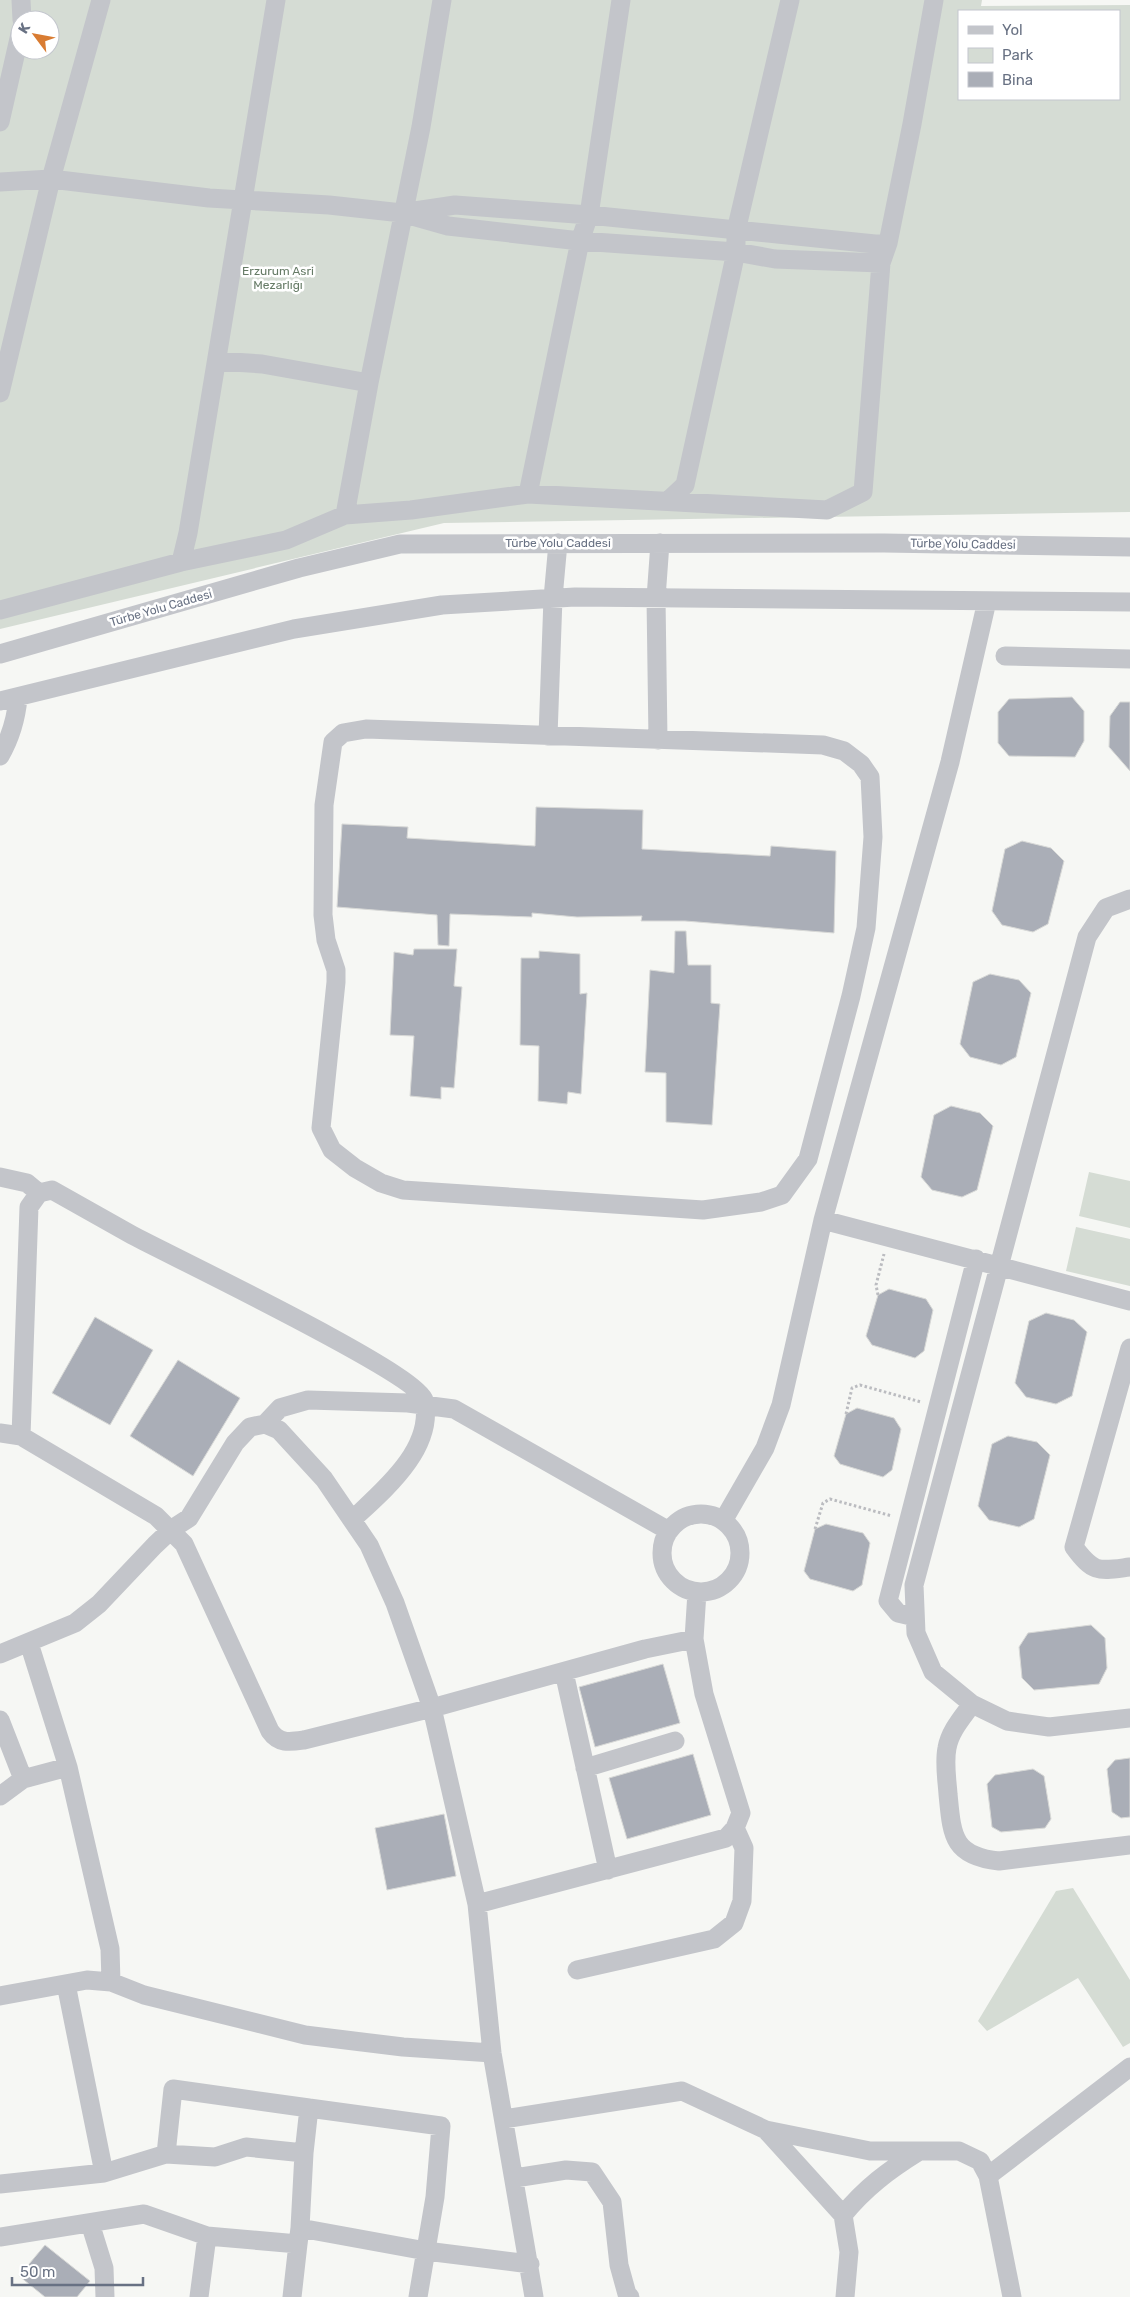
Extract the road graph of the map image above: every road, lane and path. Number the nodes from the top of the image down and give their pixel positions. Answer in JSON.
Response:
{"nodes":[{"id":1,"x":101,"y":0,"type":"edge"},
{"id":2,"x":276,"y":0,"type":"edge"},
{"id":3,"x":442,"y":0,"type":"edge"},
{"id":4,"x":621,"y":0,"type":"edge"},
{"id":5,"x":790,"y":0,"type":"edge"},
{"id":6,"x":934,"y":0,"type":"edge"},
{"id":7,"x":14,"y":60,"type":"edge"},
{"id":8,"x":0,"y":122,"type":"edge"},
{"id":9,"x":51,"y":179,"type":"junction"},
{"id":10,"x":0,"y":182,"type":"edge"},
{"id":11,"x":242,"y":199,"type":"junction"},
{"id":12,"x":402,"y":213,"type":"junction"},
{"id":13,"x":589,"y":215,"type":"junction"},
{"id":14,"x":736,"y":231,"type":"junction"},
{"id":15,"x":580,"y":241,"type":"junction"},
{"id":16,"x":888,"y":243,"type":"junction"},
{"id":17,"x":736,"y":252,"type":"junction"},
{"id":18,"x":881,"y":263,"type":"junction"},
{"id":19,"x":217,"y":361,"type":"junction"},
{"id":20,"x":369,"y":382,"type":"junction"},
{"id":21,"x":0,"y":393,"type":"edge"},
{"id":22,"x":528,"y":494,"type":"junction"},
{"id":23,"x":670,"y":500,"type":"junction"},
{"id":24,"x":345,"y":515,"type":"junction"},
{"id":25,"x":558,"y":543,"type":"junction"},
{"id":26,"x":660,"y":543,"type":"junction"},
{"id":27,"x":1130,"y":546,"type":"edge"},
{"id":28,"x":181,"y":562,"type":"junction"},
{"id":29,"x":553,"y":598,"type":"junction"},
{"id":30,"x":656,"y":598,"type":"junction"},
{"id":31,"x":987,"y":602,"type":"junction"},
{"id":32,"x":1130,"y":602,"type":"edge"},
{"id":33,"x":0,"y":610,"type":"edge"},
{"id":34,"x":0,"y":654,"type":"edge"},
{"id":35,"x":1005,"y":656,"type":"dead end"},
{"id":36,"x":1130,"y":659,"type":"edge"},
{"id":37,"x":9,"y":700,"type":"edge"},
{"id":38,"x":548,"y":736,"type":"junction"},
{"id":39,"x":658,"y":740,"type":"junction"},
{"id":40,"x":0,"y":756,"type":"edge"},
{"id":41,"x":1130,"y":899,"type":"edge"},
{"id":42,"x":0,"y":1177,"type":"edge"},
{"id":43,"x":38,"y":1193,"type":"junction"},
{"id":44,"x":823,"y":1220,"type":"junction"},
{"id":45,"x":889,"y":1237,"type":"junction"},
{"id":46,"x":976,"y":1259,"type":"junction"},
{"id":47,"x":1000,"y":1266,"type":"junction"},
{"id":48,"x":878,"y":1295,"type":"dead end"},
{"id":49,"x":1130,"y":1300,"type":"edge"},
{"id":50,"x":1130,"y":1348,"type":"edge"},
{"id":51,"x":424,"y":1406,"type":"junction"},
{"id":52,"x":938,"y":1407,"type":"junction"},
{"id":53,"x":846,"y":1414,"type":"dead end"},
{"id":54,"x":265,"y":1424,"type":"junction"},
{"id":55,"x":0,"y":1433,"type":"edge"},
{"id":56,"x":21,"y":1436,"type":"junction"},
{"id":57,"x":353,"y":1519,"type":"junction"},
{"id":58,"x":909,"y":1520,"type":"junction"},
{"id":59,"x":723,"y":1521,"type":"junction"},
{"id":60,"x":172,"y":1529,"type":"junction"},
{"id":61,"x":814,"y":1529,"type":"dead end"},
{"id":62,"x":669,"y":1531,"type":"junction"},
{"id":63,"x":1130,"y":1567,"type":"edge"},
{"id":64,"x":697,"y":1592,"type":"junction"},
{"id":65,"x":915,"y":1617,"type":"junction"},
{"id":66,"x":694,"y":1639,"type":"junction"},
{"id":67,"x":29,"y":1643,"type":"junction"},
{"id":68,"x":0,"y":1654,"type":"edge"},
{"id":69,"x":564,"y":1672,"type":"junction"},
{"id":70,"x":972,"y":1704,"type":"junction"},
{"id":71,"x":432,"y":1708,"type":"junction"},
{"id":72,"x":1130,"y":1718,"type":"edge"},
{"id":73,"x":0,"y":1720,"type":"edge"},
{"id":74,"x":675,"y":1741,"type":"dead end"},
{"id":75,"x":68,"y":1767,"type":"junction"},
{"id":76,"x":585,"y":1768,"type":"junction"},
{"id":77,"x":23,"y":1779,"type":"junction"},
{"id":78,"x":0,"y":1796,"type":"edge"},
{"id":79,"x":735,"y":1828,"type":"junction"},
{"id":80,"x":1130,"y":1845,"type":"edge"},
{"id":81,"x":608,"y":1870,"type":"junction"},
{"id":82,"x":477,"y":1904,"type":"junction"},
{"id":83,"x":577,"y":1970,"type":"dead end"},
{"id":84,"x":111,"y":1982,"type":"junction"},
{"id":85,"x":66,"y":1984,"type":"junction"},
{"id":86,"x":0,"y":1996,"type":"edge"},
{"id":87,"x":492,"y":2053,"type":"junction"},
{"id":88,"x":1130,"y":2067,"type":"edge"},
{"id":89,"x":310,"y":2108,"type":"junction"},
{"id":90,"x":504,"y":2119,"type":"junction"},
{"id":91,"x":766,"y":2130,"type":"junction"},
{"id":92,"x":918,"y":2151,"type":"junction"},
{"id":93,"x":304,"y":2153,"type":"junction"},
{"id":94,"x":166,"y":2154,"type":"junction"},
{"id":95,"x":104,"y":2173,"type":"junction"},
{"id":96,"x":988,"y":2176,"type":"junction"},
{"id":97,"x":514,"y":2178,"type":"junction"},
{"id":98,"x":0,"y":2184,"type":"edge"},
{"id":99,"x":843,"y":2215,"type":"junction"},
{"id":100,"x":90,"y":2223,"type":"junction"},
{"id":101,"x":207,"y":2236,"type":"junction"},
{"id":102,"x":299,"y":2236,"type":"junction"},
{"id":103,"x":0,"y":2237,"type":"edge"},
{"id":104,"x":426,"y":2251,"type":"junction"},
{"id":105,"x":530,"y":2264,"type":"junction"},
{"id":106,"x":105,"y":2297,"type":"edge"},
{"id":107,"x":198,"y":2297,"type":"edge"},
{"id":108,"x":292,"y":2297,"type":"edge"},
{"id":109,"x":418,"y":2297,"type":"edge"},
{"id":110,"x":534,"y":2297,"type":"edge"},
{"id":111,"x":630,"y":2297,"type":"edge"},
{"id":112,"x":845,"y":2297,"type":"edge"},
{"id":113,"x":1012,"y":2297,"type":"edge"}],
"edges":[{"from":1,"to":9,"type":"street"},
{"from":2,"to":11,"type":"street"},
{"from":3,"to":12,"type":"street"},
{"from":4,"to":13,"type":"street"},
{"from":5,"to":14,"type":"street"},
{"from":6,"to":16,"type":"street"},
{"from":7,"to":8,"type":"street"},
{"from":9,"to":10,"type":"street"},
{"from":9,"to":11,"type":"street"},
{"from":9,"to":21,"type":"street"},
{"from":11,"to":12,"type":"street"},
{"from":11,"to":19,"type":"street"},
{"from":12,"to":13,"type":"street"},
{"from":12,"to":15,"type":"street"},
{"from":12,"to":20,"type":"street"},
{"from":13,"to":14,"type":"street"},
{"from":13,"to":15,"type":"street"},
{"from":14,"to":16,"type":"street"},
{"from":14,"to":17,"type":"street"},
{"from":15,"to":17,"type":"street"},
{"from":15,"to":22,"type":"street"},
{"from":16,"to":18,"type":"street"},
{"from":17,"to":18,"type":"street"},
{"from":17,"to":23,"type":"street"},
{"from":18,"to":23,"type":"street"},
{"from":19,"to":20,"type":"street"},
{"from":19,"to":28,"type":"street"},
{"from":20,"to":24,"type":"street"},
{"from":22,"to":23,"type":"street"},
{"from":22,"to":24,"type":"street"},
{"from":24,"to":28,"type":"street"},
{"from":25,"to":26,"type":"street","name":"Türbe Yolu Caddesi"},
{"from":25,"to":29,"type":"street"},
{"from":25,"to":34,"type":"street","name":"Türbe Yolu Caddesi"},
{"from":26,"to":27,"type":"street","name":"Türbe Yolu Caddesi"},
{"from":26,"to":30,"type":"street"},
{"from":28,"to":33,"type":"street"},
{"from":29,"to":30,"type":"street"},
{"from":29,"to":37,"type":"street"},
{"from":29,"to":38,"type":"street"},
{"from":30,"to":31,"type":"street"},
{"from":30,"to":39,"type":"street"},
{"from":31,"to":32,"type":"street"},
{"from":31,"to":44,"type":"street"},
{"from":35,"to":36,"type":"street"},
{"from":37,"to":40,"type":"street"},
{"from":38,"to":39,"type":"street"},
{"from":38,"to":39,"type":"street"},
{"from":41,"to":47,"type":"street"},
{"from":42,"to":43,"type":"street"},
{"from":43,"to":51,"type":"street"},
{"from":43,"to":56,"type":"street"},
{"from":44,"to":45,"type":"street"},
{"from":44,"to":59,"type":"street"},
{"from":45,"to":46,"type":"street"},
{"from":45,"to":48,"type":"path"},
{"from":46,"to":47,"type":"street"},
{"from":46,"to":52,"type":"street"},
{"from":47,"to":49,"type":"street"},
{"from":47,"to":65,"type":"street"},
{"from":50,"to":63,"type":"street"},
{"from":51,"to":54,"type":"street"},
{"from":51,"to":57,"type":"street"},
{"from":51,"to":62,"type":"street"},
{"from":52,"to":53,"type":"path"},
{"from":52,"to":58,"type":"street"},
{"from":54,"to":57,"type":"street"},
{"from":54,"to":60,"type":"street"},
{"from":55,"to":56,"type":"street"},
{"from":56,"to":60,"type":"street"},
{"from":57,"to":71,"type":"street"},
{"from":58,"to":61,"type":"path"},
{"from":58,"to":65,"type":"street"},
{"from":59,"to":62,"type":"street"},
{"from":59,"to":64,"type":"street"},
{"from":60,"to":67,"type":"street"},
{"from":60,"to":71,"type":"street"},
{"from":62,"to":64,"type":"street"},
{"from":64,"to":66,"type":"street"},
{"from":65,"to":70,"type":"street"},
{"from":66,"to":69,"type":"street"},
{"from":66,"to":79,"type":"street"},
{"from":67,"to":68,"type":"street"},
{"from":67,"to":75,"type":"street"},
{"from":69,"to":71,"type":"street"},
{"from":69,"to":76,"type":"street"},
{"from":70,"to":72,"type":"street"},
{"from":70,"to":80,"type":"street"},
{"from":71,"to":82,"type":"street"},
{"from":73,"to":77,"type":"street"},
{"from":74,"to":76,"type":"street"},
{"from":75,"to":77,"type":"street"},
{"from":75,"to":84,"type":"street"},
{"from":76,"to":81,"type":"street"},
{"from":77,"to":78,"type":"street"},
{"from":79,"to":81,"type":"street"},
{"from":79,"to":83,"type":"street"},
{"from":81,"to":82,"type":"street"},
{"from":82,"to":87,"type":"street"},
{"from":84,"to":85,"type":"street"},
{"from":84,"to":87,"type":"street"},
{"from":85,"to":86,"type":"street"},
{"from":85,"to":95,"type":"street"},
{"from":87,"to":90,"type":"street"},
{"from":88,"to":96,"type":"street"},
{"from":89,"to":93,"type":"street"},
{"from":89,"to":94,"type":"street"},
{"from":89,"to":104,"type":"street"},
{"from":90,"to":91,"type":"street"},
{"from":90,"to":97,"type":"street"},
{"from":91,"to":92,"type":"street"},
{"from":91,"to":99,"type":"street"},
{"from":92,"to":96,"type":"street"},
{"from":92,"to":99,"type":"street"},
{"from":93,"to":94,"type":"street"},
{"from":93,"to":102,"type":"street"},
{"from":94,"to":95,"type":"street"},
{"from":95,"to":98,"type":"street"},
{"from":96,"to":113,"type":"street"},
{"from":97,"to":105,"type":"street"},
{"from":97,"to":111,"type":"street"},
{"from":99,"to":112,"type":"street"},
{"from":100,"to":101,"type":"street"},
{"from":100,"to":103,"type":"street"},
{"from":100,"to":106,"type":"street"},
{"from":101,"to":102,"type":"street"},
{"from":101,"to":107,"type":"street"},
{"from":102,"to":104,"type":"street"},
{"from":102,"to":108,"type":"street"},
{"from":104,"to":105,"type":"street"},
{"from":104,"to":109,"type":"street"},
{"from":105,"to":110,"type":"street"}]}
